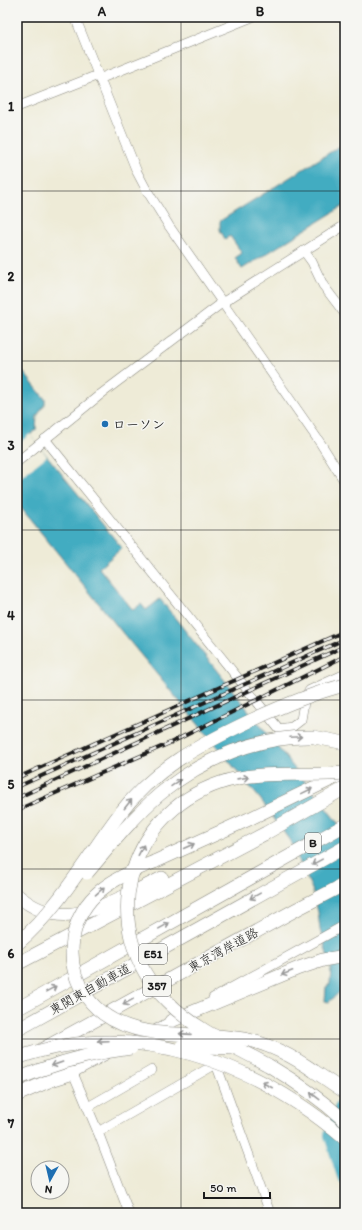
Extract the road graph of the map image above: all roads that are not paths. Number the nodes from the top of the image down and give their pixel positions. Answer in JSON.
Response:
{"nodes":[{"id":1,"x":75,"y":17,"type":"edge"},
{"id":2,"x":252,"y":17,"type":"edge"},
{"id":3,"x":98,"y":77,"type":"junction"},
{"id":4,"x":17,"y":106,"type":"edge"},
{"id":5,"x":345,"y":225,"type":"edge"},
{"id":6,"x":304,"y":251,"type":"junction"},
{"id":7,"x":222,"y":302,"type":"junction"},
{"id":8,"x":345,"y":314,"type":"edge"},
{"id":9,"x":41,"y":442,"type":"junction"},
{"id":10,"x":17,"y":462,"type":"edge"},
{"id":11,"x":345,"y":482,"type":"edge"},
{"id":12,"x":345,"y":674,"type":"edge"},
{"id":13,"x":345,"y":685,"type":"edge"},
{"id":14,"x":345,"y":693,"type":"edge"},
{"id":15,"x":232,"y":730,"type":"junction"},
{"id":16,"x":345,"y":744,"type":"edge"},
{"id":17,"x":345,"y":773,"type":"edge"},
{"id":18,"x":345,"y":788,"type":"edge"},
{"id":19,"x":345,"y":825,"type":"edge"},
{"id":20,"x":266,"y":833,"type":"junction"},
{"id":21,"x":345,"y":847,"type":"edge"},
{"id":22,"x":280,"y":861,"type":"joint"},
{"id":23,"x":289,"y":877,"type":"joint"},
{"id":24,"x":345,"y":884,"type":"edge"},
{"id":25,"x":17,"y":895,"type":"edge"},
{"id":26,"x":345,"y":925,"type":"edge"},
{"id":27,"x":17,"y":944,"type":"edge"},
{"id":28,"x":345,"y":949,"type":"edge"},
{"id":29,"x":17,"y":954,"type":"edge"},
{"id":30,"x":345,"y":956,"type":"edge"},
{"id":31,"x":324,"y":960,"type":"junction"},
{"id":32,"x":17,"y":964,"type":"edge"},
{"id":33,"x":17,"y":1009,"type":"edge"},
{"id":34,"x":171,"y":1021,"type":"junction"},
{"id":35,"x":17,"y":1030,"type":"edge"},
{"id":36,"x":17,"y":1058,"type":"edge"},
{"id":37,"x":17,"y":1063,"type":"edge"},
{"id":38,"x":152,"y":1070,"type":"dead end"},
{"id":39,"x":314,"y":1071,"type":"junction"},
{"id":40,"x":73,"y":1072,"type":"junction"},
{"id":41,"x":17,"y":1079,"type":"edge"},
{"id":42,"x":345,"y":1092,"type":"edge"},
{"id":43,"x":17,"y":1095,"type":"edge"},
{"id":44,"x":88,"y":1107,"type":"junction"},
{"id":45,"x":345,"y":1121,"type":"edge"},
{"id":46,"x":98,"y":1132,"type":"junction"},
{"id":47,"x":345,"y":1139,"type":"edge"},
{"id":48,"x":129,"y":1213,"type":"edge"},
{"id":49,"x":270,"y":1213,"type":"edge"}],
"edges":[{"from":1,"to":3,"type":"street"},
{"from":2,"to":3,"type":"street"},
{"from":3,"to":4,"type":"street"},
{"from":3,"to":7,"type":"street"},
{"from":5,"to":6,"type":"street"},
{"from":6,"to":7,"type":"street"},
{"from":6,"to":8,"type":"street"},
{"from":7,"to":9,"type":"street"},
{"from":7,"to":11,"type":"street"},
{"from":9,"to":10,"type":"street"},
{"from":9,"to":12,"type":"street"},
{"from":13,"to":15,"type":"highway","bridge":true},
{"from":14,"to":15,"type":"highway","bridge":true},
{"from":27,"to":15,"type":"highway","one_way":true,"bridge":true},
{"from":29,"to":16,"type":"highway","one_way":true,"bridge":true},
{"from":39,"to":17,"type":"highway","one_way":true,"bridge":true},
{"from":45,"to":17,"type":"highway","one_way":true,"bridge":true},
{"from":18,"to":20,"type":"highway"},
{"from":19,"to":22,"type":"highway","number":"B"},
{"from":20,"to":25,"type":"highway"},
{"from":20,"to":32,"type":"highway"},
{"from":21,"to":23,"type":"highway","number":"B","one_way":true},
{"from":33,"to":22,"type":"highway","name":"東関東自動車道","number":"E51","one_way":true,"bridge":true},
{"from":23,"to":35,"type":"highway","name":"東関東自動車道","number":"E51","one_way":true,"bridge":true},
{"from":24,"to":37,"type":"highway","name":"東京湾岸道路","number":"357","one_way":true},
{"from":26,"to":34,"type":"street"},
{"from":28,"to":31,"type":"highway"},
{"from":30,"to":31,"type":"highway"},
{"from":31,"to":34,"type":"highway","one_way":true},
{"from":34,"to":40,"type":"street"},
{"from":47,"to":36,"type":"highway","one_way":true,"bridge":true},
{"from":38,"to":44,"type":"street"},
{"from":39,"to":41,"type":"highway","one_way":true,"bridge":true},
{"from":39,"to":42,"type":"highway"},
{"from":40,"to":43,"type":"highway"},
{"from":40,"to":44,"type":"street"},
{"from":44,"to":46,"type":"street"},
{"from":46,"to":48,"type":"street"},
{"from":46,"to":49,"type":"street"}]}
